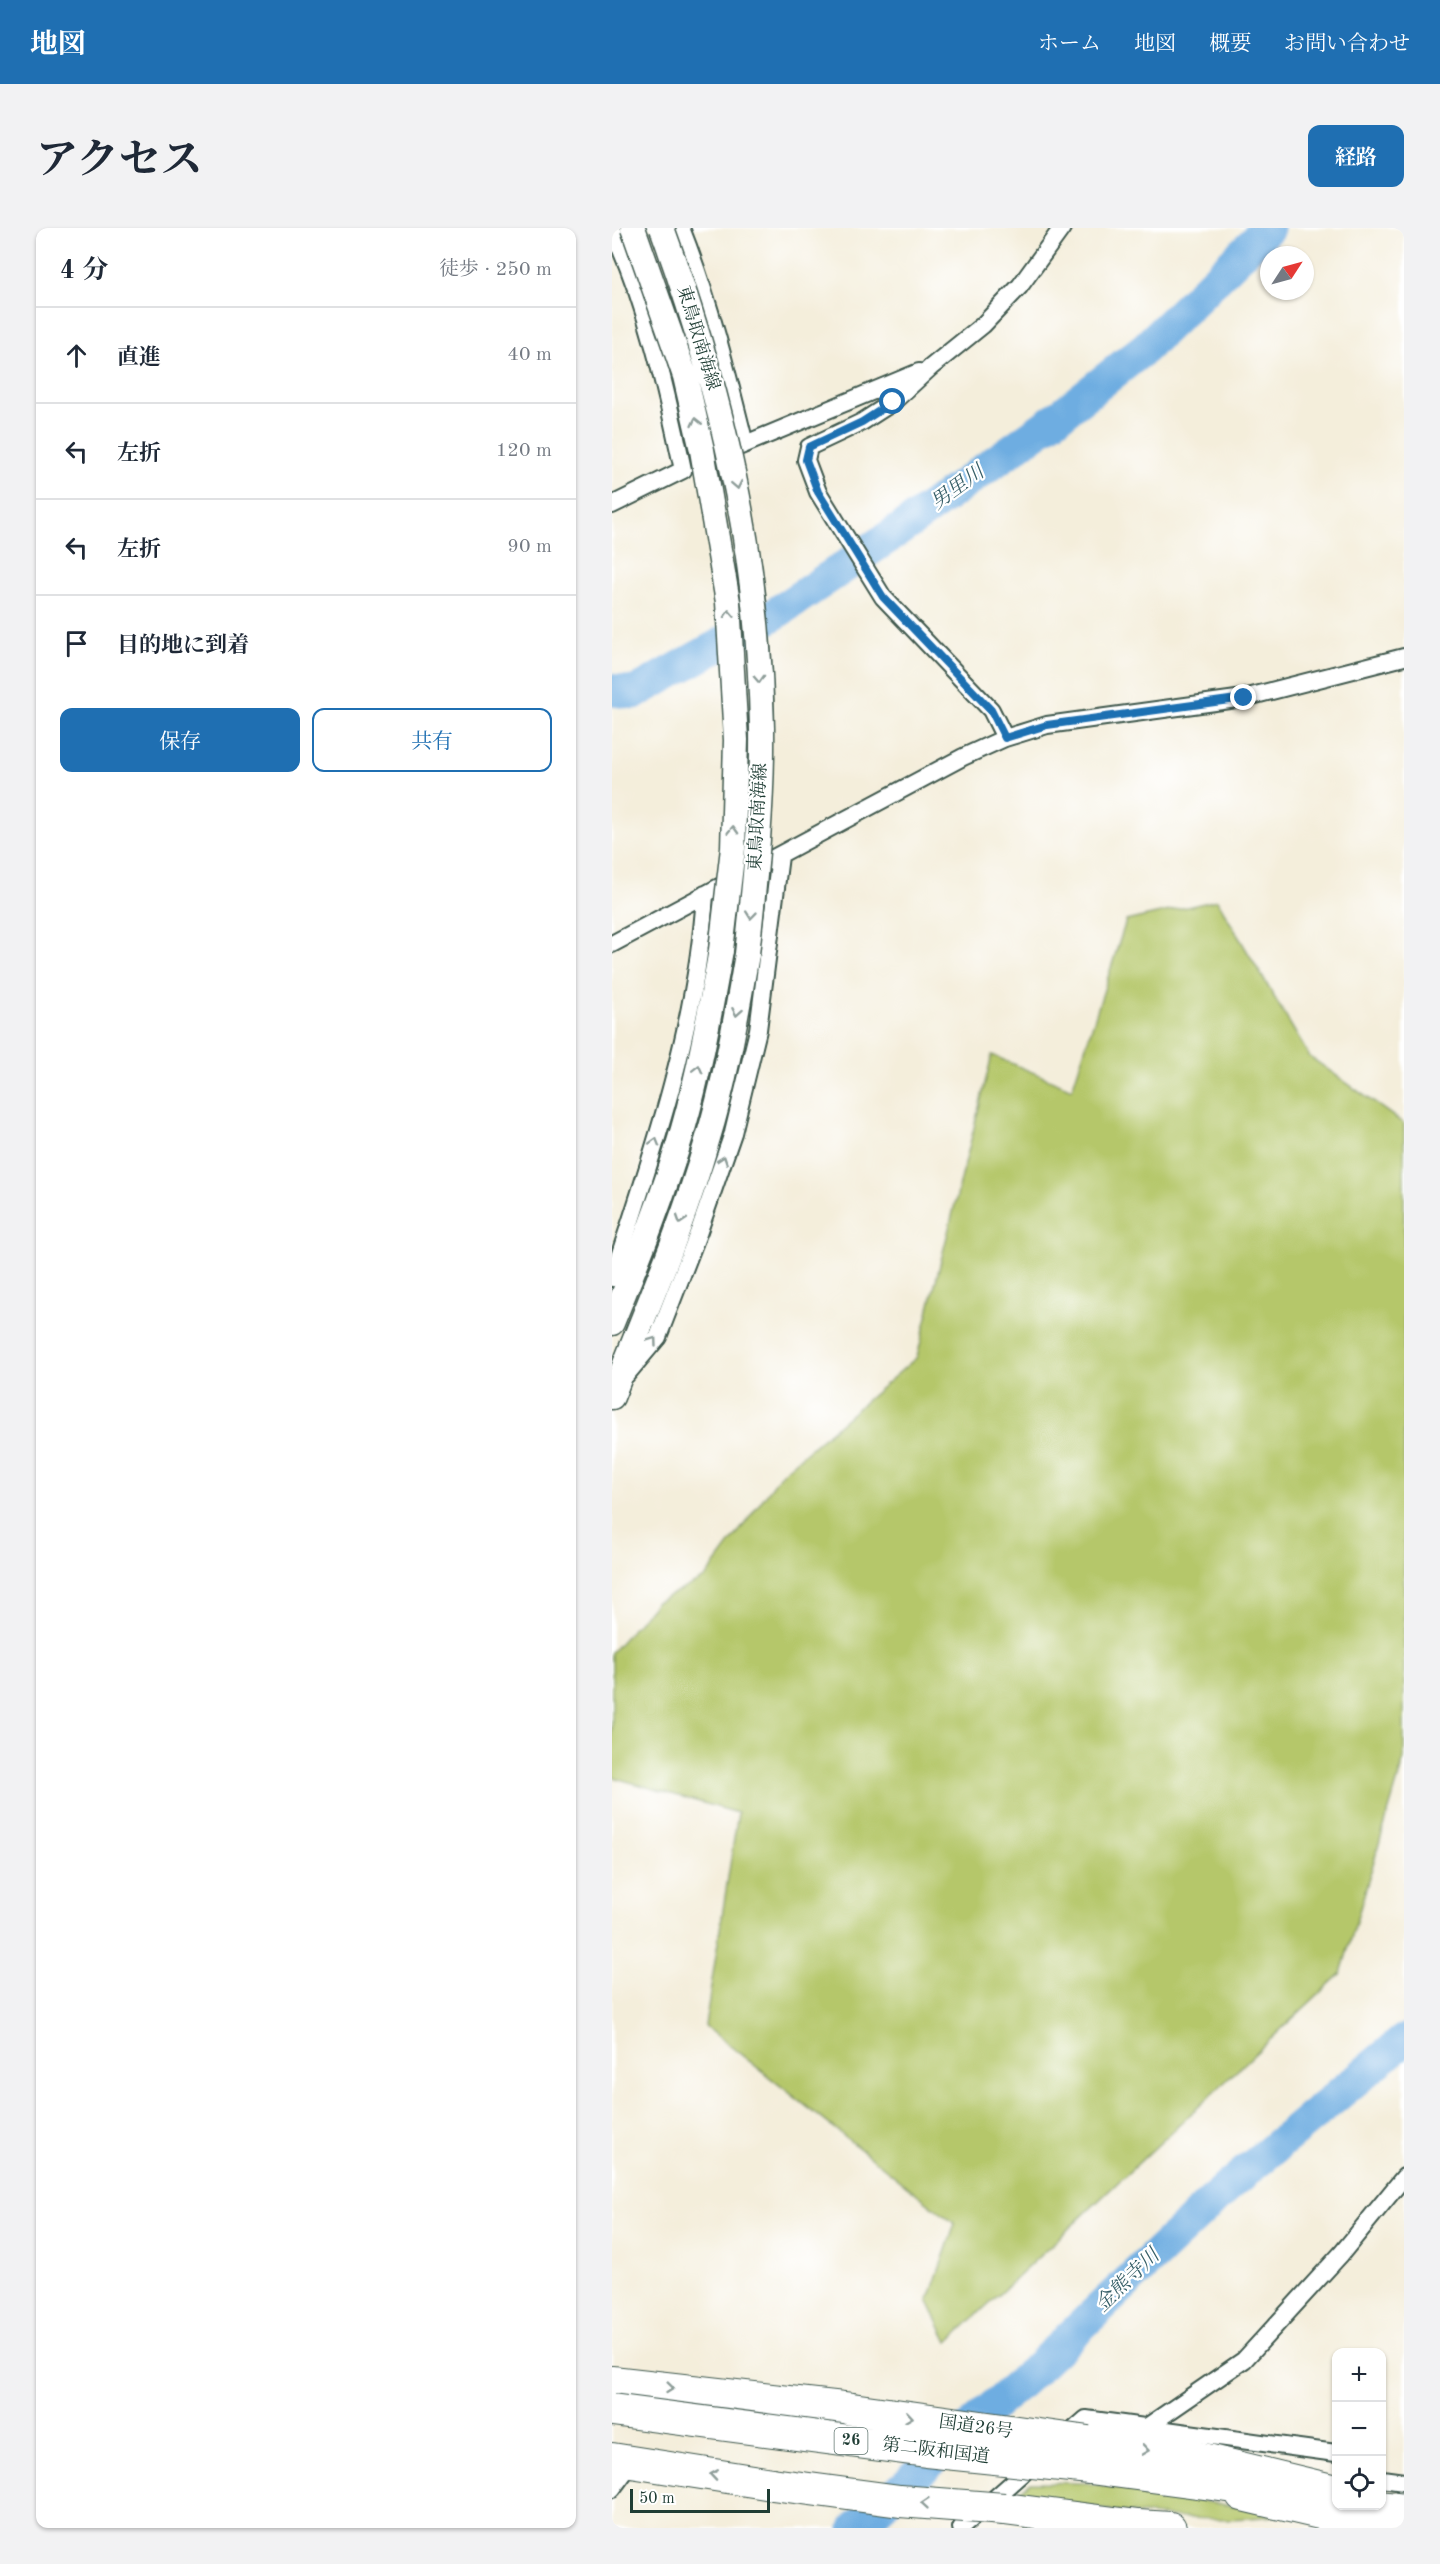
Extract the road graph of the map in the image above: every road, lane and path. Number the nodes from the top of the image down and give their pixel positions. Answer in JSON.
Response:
{"nodes":[{"id":1,"x":633,"y":228,"type":"edge"},
{"id":2,"x":662,"y":228,"type":"edge"},
{"id":3,"x":681,"y":228,"type":"edge"},
{"id":4,"x":1062,"y":228,"type":"edge"},
{"id":5,"x":612,"y":229,"type":"edge"},
{"id":6,"x":931,"y":367,"type":"junction"},
{"id":7,"x":745,"y":444,"type":"junction"},
{"id":8,"x":683,"y":470,"type":"junction"},
{"id":9,"x":612,"y":505,"type":"edge"},
{"id":10,"x":1404,"y":657,"type":"edge"},
{"id":11,"x":1005,"y":738,"type":"junction"},
{"id":12,"x":780,"y":856,"type":"junction"},
{"id":13,"x":705,"y":894,"type":"junction"},
{"id":14,"x":612,"y":944,"type":"edge"},
{"id":15,"x":612,"y":1278,"type":"edge"},
{"id":16,"x":612,"y":1323,"type":"edge"},
{"id":17,"x":614,"y":1391,"type":"edge"},
{"id":18,"x":1404,"y":2177,"type":"edge"},
{"id":19,"x":612,"y":2382,"type":"edge"},
{"id":20,"x":612,"y":2409,"type":"edge"},
{"id":21,"x":1148,"y":2426,"type":"junction"},
{"id":22,"x":1332,"y":2452,"type":"edge"},
{"id":23,"x":1089,"y":2455,"type":"junction"},
{"id":24,"x":622,"y":2461,"type":"edge"},
{"id":25,"x":1332,"y":2474,"type":"edge"},
{"id":26,"x":1290,"y":2480,"type":"junction"},
{"id":27,"x":1386,"y":2480,"type":"edge"},
{"id":28,"x":1189,"y":2482,"type":"junction"},
{"id":29,"x":1404,"y":2482,"type":"edge"},
{"id":30,"x":612,"y":2489,"type":"edge"},
{"id":31,"x":1332,"y":2490,"type":"edge"},
{"id":32,"x":1332,"y":2500,"type":"edge"},
{"id":33,"x":1386,"y":2503,"type":"edge"},
{"id":34,"x":1386,"y":2507,"type":"edge"},
{"id":35,"x":1404,"y":2509,"type":"edge"},
{"id":36,"x":961,"y":2528,"type":"edge"},
{"id":37,"x":1170,"y":2528,"type":"edge"},
{"id":38,"x":1384,"y":2528,"type":"edge"}],
"edges":[{"from":16,"to":1,"type":"main road","name":"東鳥取南海線","one_way":true,"bridge":true},
{"from":2,"to":17,"type":"main road","name":"東鳥取南海線","one_way":true,"bridge":true},
{"from":3,"to":7,"type":"street"},
{"from":4,"to":6,"type":"street"},
{"from":5,"to":8,"type":"street"},
{"from":6,"to":7,"type":"street"},
{"from":6,"to":11,"type":"street"},
{"from":7,"to":8,"type":"street"},
{"from":8,"to":9,"type":"street"},
{"from":10,"to":11,"type":"street"},
{"from":11,"to":12,"type":"street"},
{"from":12,"to":13,"type":"street"},
{"from":17,"to":12,"type":"street","one_way":true},
{"from":13,"to":14,"type":"street"},
{"from":15,"to":13,"type":"street","one_way":true},
{"from":18,"to":21,"type":"street"},
{"from":19,"to":23,"type":"highway","name":"国道26号","number":"26","one_way":true,"bridge":true},
{"from":20,"to":23,"type":"highway","name":"第二阪和国道","number":"26","bridge":true},
{"from":21,"to":22,"type":"street"},
{"from":21,"to":36,"type":"street"},
{"from":23,"to":26,"type":"highway","name":"国道26号","number":"26","one_way":true},
{"from":23,"to":28,"type":"highway","name":"第二阪和国道","number":"26"},
{"from":24,"to":30,"type":"street"},
{"from":37,"to":24,"type":"highway","one_way":true,"bridge":true},
{"from":25,"to":26,"type":"street"},
{"from":26,"to":31,"type":"highway","name":"国道26号","number":"26"},
{"from":27,"to":29,"type":"street"},
{"from":28,"to":32,"type":"highway","name":"第二阪和国道","number":"26"},
{"from":28,"to":38,"type":"highway","name":"第二阪和国道","number":"26"},
{"from":33,"to":35,"type":"highway"},
{"from":34,"to":35,"type":"highway"}]}
